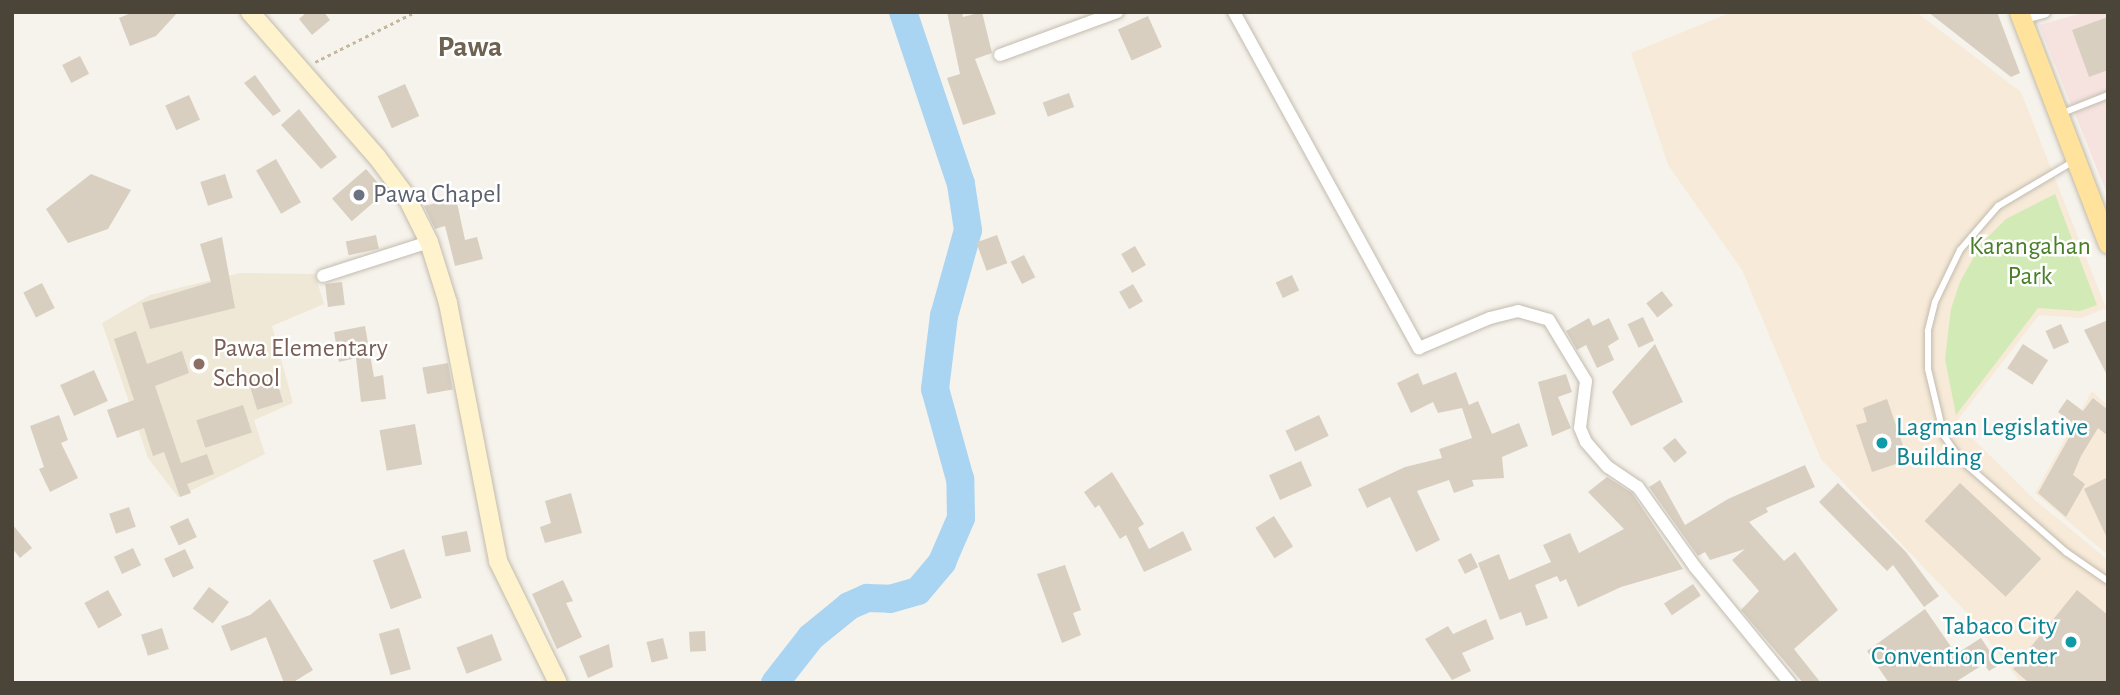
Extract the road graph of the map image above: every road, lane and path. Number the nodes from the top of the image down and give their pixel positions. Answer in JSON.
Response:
{"nodes":[{"id":1,"x":250,"y":12,"type":"edge"},
{"id":2,"x":415,"y":12,"type":"edge"},
{"id":3,"x":1117,"y":12,"type":"edge"},
{"id":4,"x":1234,"y":12,"type":"edge"},
{"id":5,"x":2044,"y":12,"type":"edge"},
{"id":6,"x":2020,"y":15,"type":"edge"},
{"id":7,"x":1000,"y":55,"type":"dead end"},
{"id":8,"x":300,"y":70,"type":"junction"},
{"id":9,"x":2108,"y":95,"type":"edge"},
{"id":10,"x":2058,"y":114,"type":"junction"},
{"id":11,"x":2075,"y":160,"type":"junction"},
{"id":12,"x":429,"y":242,"type":"junction"},
{"id":13,"x":2108,"y":244,"type":"edge"},
{"id":14,"x":323,"y":276,"type":"dead end"},
{"id":15,"x":2108,"y":581,"type":"edge"},
{"id":16,"x":558,"y":683,"type":"edge"},
{"id":17,"x":1790,"y":683,"type":"edge"}],
"edges":[{"from":1,"to":8,"type":"street"},
{"from":2,"to":8,"type":"path"},
{"from":3,"to":7,"type":"street"},
{"from":4,"to":17,"type":"street"},
{"from":5,"to":6,"type":"street"},
{"from":6,"to":10,"type":"main road"},
{"from":8,"to":12,"type":"street"},
{"from":9,"to":10,"type":"lane"},
{"from":10,"to":11,"type":"main road"},
{"from":11,"to":13,"type":"main road"},
{"from":11,"to":15,"type":"lane"},
{"from":12,"to":14,"type":"street"},
{"from":12,"to":16,"type":"street"}]}
